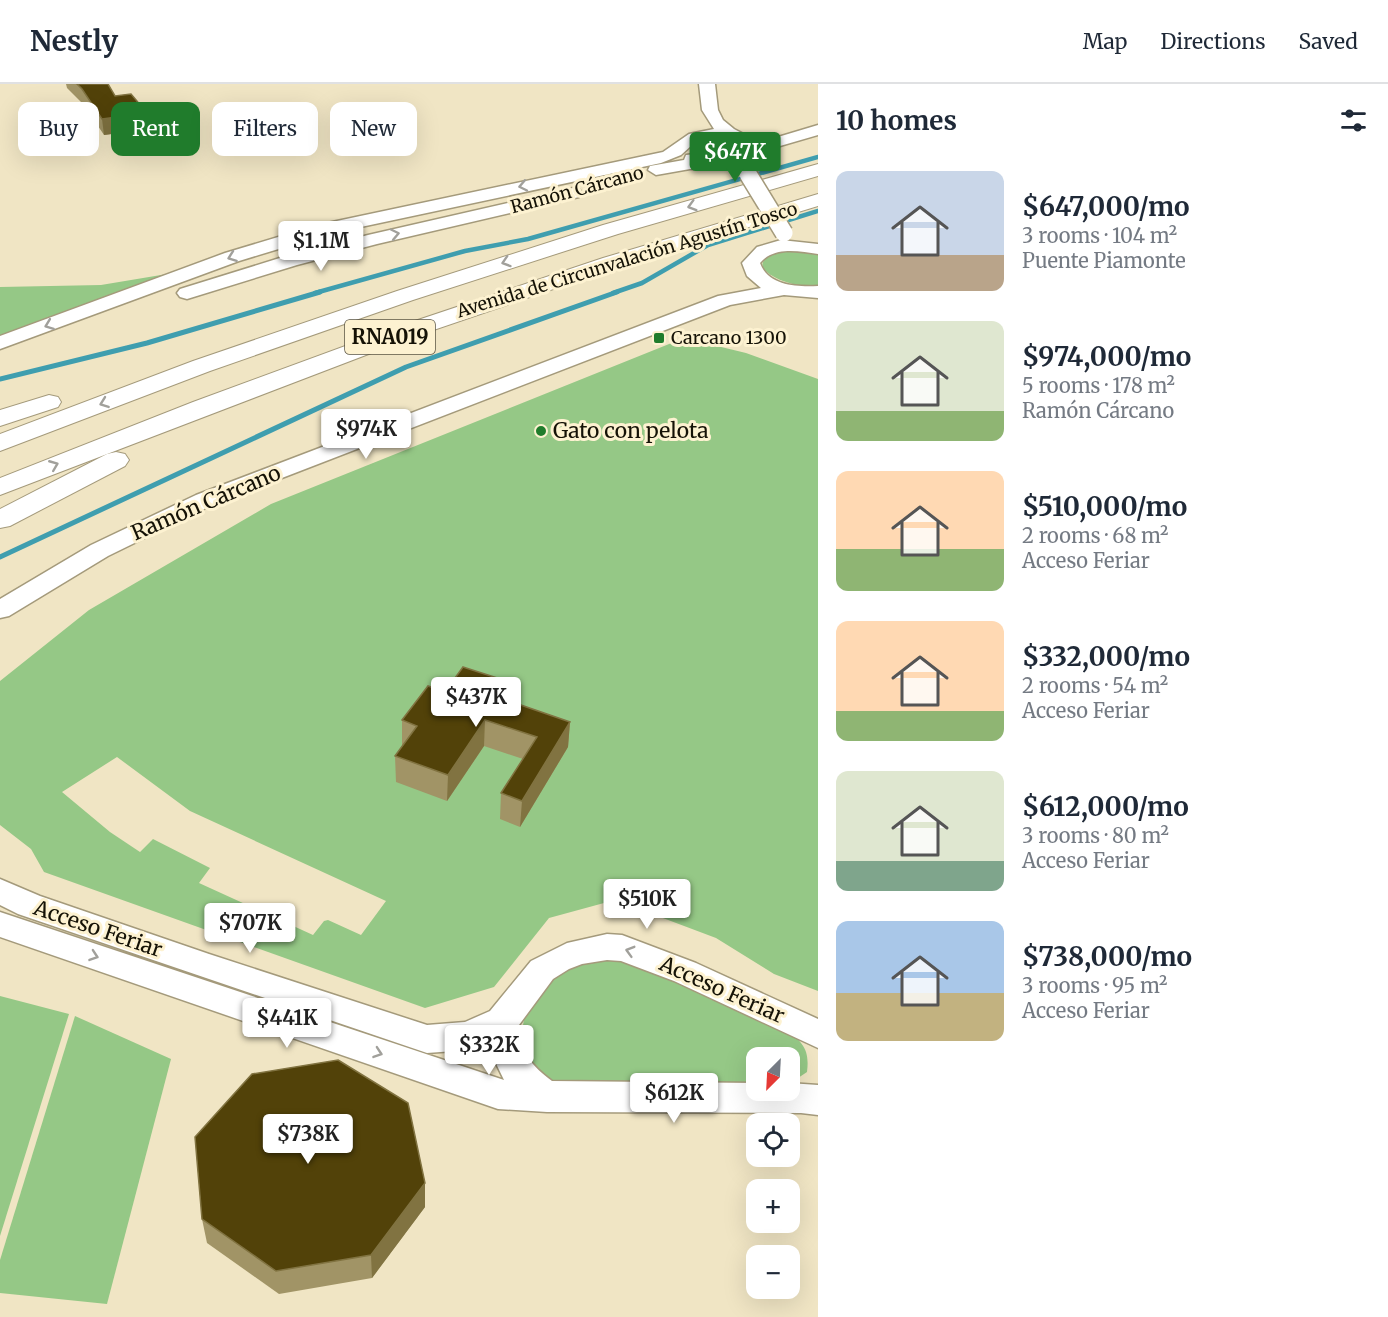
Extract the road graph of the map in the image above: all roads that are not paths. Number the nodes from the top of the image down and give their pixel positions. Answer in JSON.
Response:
{"nodes":[{"id":1,"x":697,"y":84,"type":"edge"},
{"id":2,"x":707,"y":84,"type":"edge"},
{"id":3,"x":816,"y":131,"type":"edge"},
{"id":4,"x":739,"y":138,"type":"junction"},
{"id":5,"x":688,"y":142,"type":"junction"},
{"id":6,"x":711,"y":165,"type":"junction"},
{"id":7,"x":747,"y":167,"type":"junction"},
{"id":8,"x":818,"y":171,"type":"edge"},
{"id":9,"x":818,"y":200,"type":"edge"},
{"id":10,"x":811,"y":248,"type":"edge"},
{"id":11,"x":756,"y":261,"type":"junction"},
{"id":12,"x":784,"y":289,"type":"junction"},
{"id":13,"x":415,"y":292,"type":"junction"},
{"id":14,"x":818,"y":292,"type":"edge"},
{"id":15,"x":725,"y":300,"type":"junction"},
{"id":16,"x":0,"y":343,"type":"edge"},
{"id":17,"x":0,"y":360,"type":"edge"},
{"id":18,"x":310,"y":366,"type":"junction"},
{"id":19,"x":0,"y":418,"type":"edge"},
{"id":20,"x":0,"y":443,"type":"edge"},
{"id":21,"x":0,"y":488,"type":"edge"},
{"id":22,"x":0,"y":520,"type":"edge"},
{"id":23,"x":0,"y":610,"type":"edge"},
{"id":24,"x":0,"y":891,"type":"edge"},
{"id":25,"x":0,"y":924,"type":"edge"},
{"id":26,"x":502,"y":1021,"type":"junction"},
{"id":27,"x":818,"y":1034,"type":"edge"},
{"id":28,"x":812,"y":1093,"type":"edge"},
{"id":29,"x":547,"y":1097,"type":"junction"}],
"edges":[{"from":1,"to":5,"type":"main road"},
{"from":2,"to":4,"type":"main road"},
{"from":3,"to":4,"type":"main road"},
{"from":3,"to":7,"type":"main road"},
{"from":4,"to":5,"type":"main road"},
{"from":4,"to":7,"type":"main road"},
{"from":5,"to":6,"type":"main road"},
{"from":5,"to":16,"type":"main road","name":"Ramón Cárcano","one_way":true},
{"from":6,"to":7,"type":"main road","name":"Ramón Cárcano"},
{"from":6,"to":7,"type":"main road"},
{"from":17,"to":6,"type":"main road","name":"Ramón Cárcano","one_way":true},
{"from":7,"to":10,"type":"main road","bridge":true},
{"from":7,"to":11,"type":"main road"},
{"from":8,"to":13,"type":"highway","name":"Avenida de Circunvalación Agustín Tosco","number":"RNA019","one_way":true},
{"from":9,"to":18,"type":"highway","name":"Avenida de Circunvalación Agustín Tosco","number":"RNA019"},
{"from":10,"to":11,"type":"main road"},
{"from":11,"to":12,"type":"main road"},
{"from":11,"to":15,"type":"main road","name":"Ramón Cárcano"},
{"from":12,"to":14,"type":"main road"},
{"from":12,"to":15,"type":"main road","name":"Ramón Cárcano"},
{"from":13,"to":19,"type":"highway"},
{"from":13,"to":20,"type":"highway","name":"Avenida de Circunvalación Agustín Tosco","number":"RNA019","one_way":true},
{"from":15,"to":23,"type":"main road","name":"Ramón Cárcano"},
{"from":21,"to":18,"type":"highway","name":"Avenida de Circunvalación Agustín Tosco","number":"RNA019","one_way":true},
{"from":18,"to":22,"type":"highway"},
{"from":24,"to":26,"type":"main road","name":"Acceso Feriar"},
{"from":25,"to":29,"type":"main road","name":"Acceso Feriar","one_way":true},
{"from":27,"to":26,"type":"main road","name":"Acceso Feriar","one_way":true},
{"from":26,"to":29,"type":"main road"},
{"from":28,"to":29,"type":"main road","name":"Acceso Feriar"}]}
